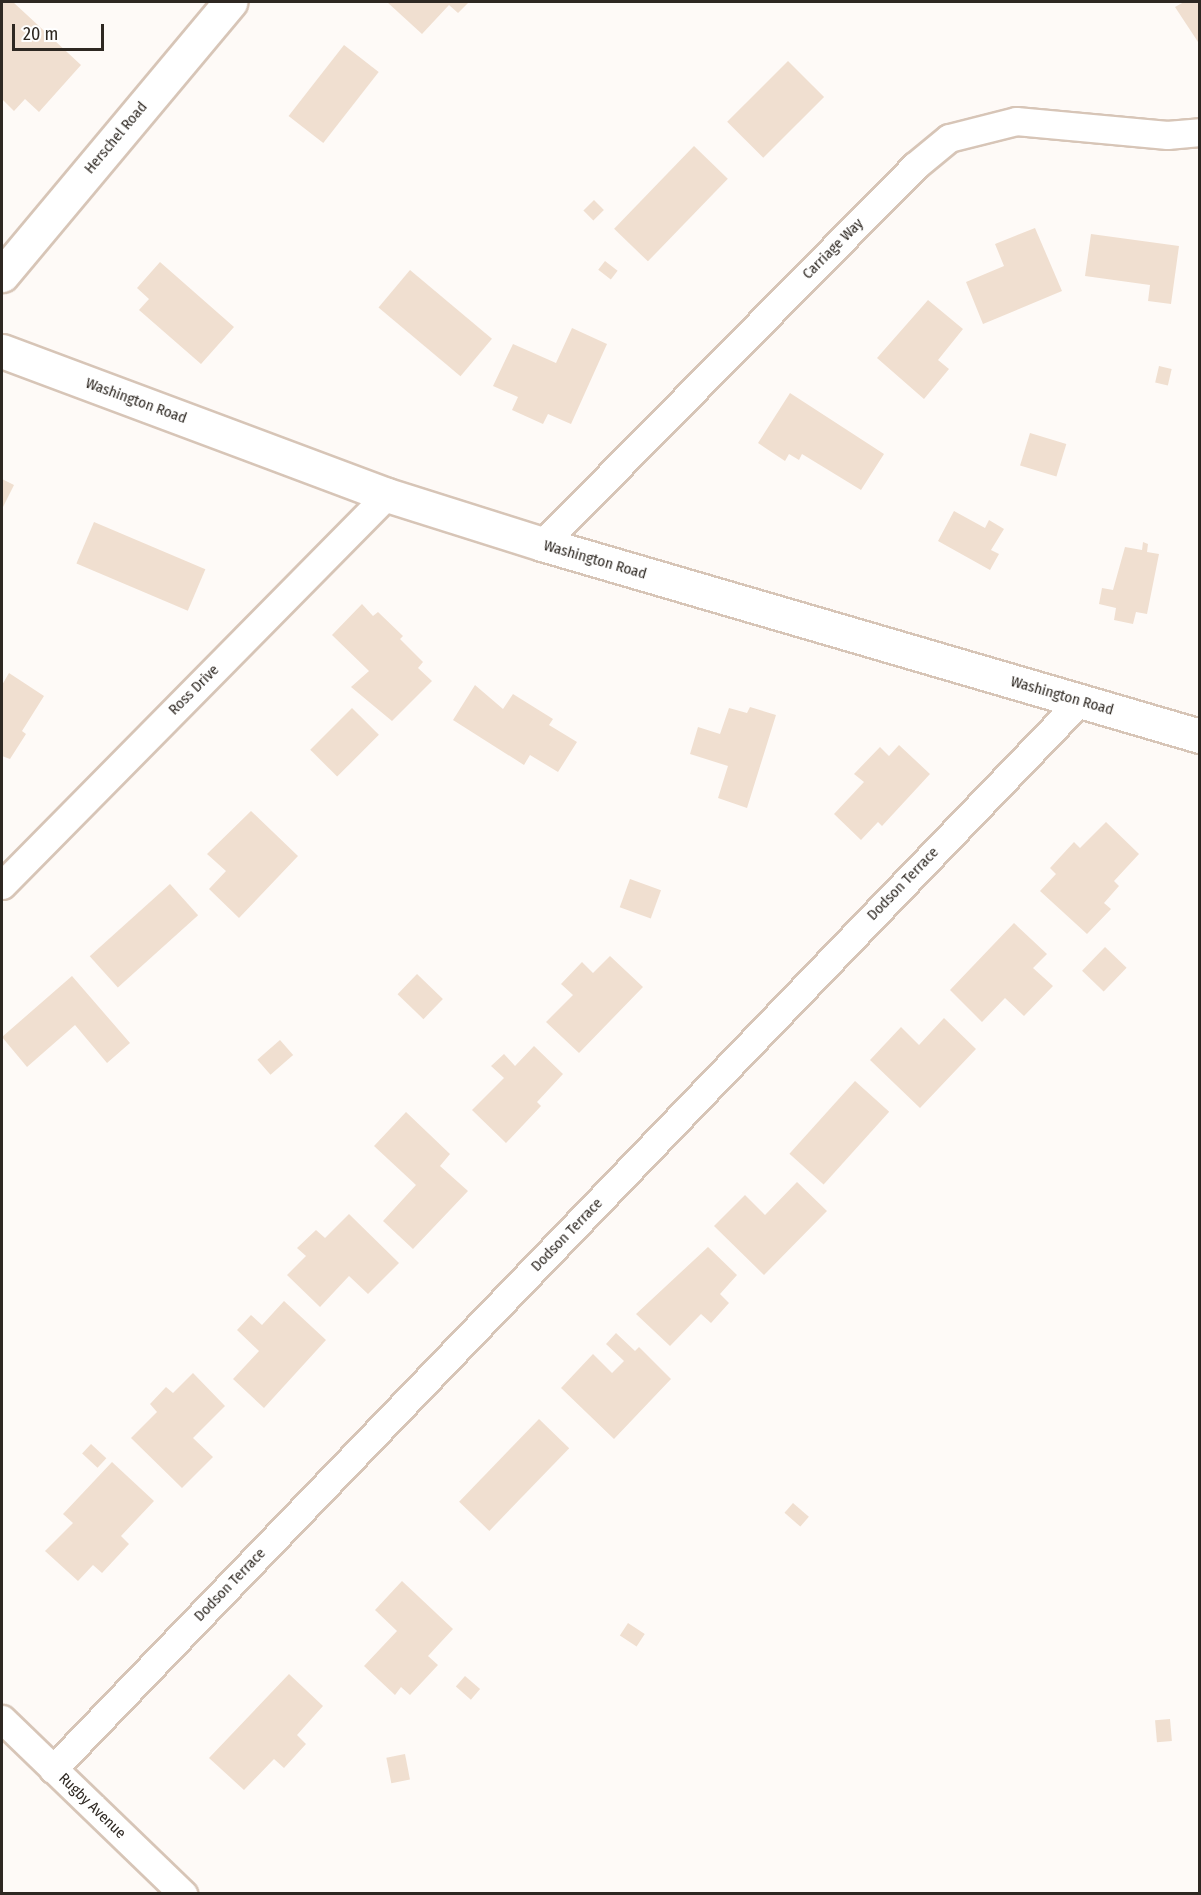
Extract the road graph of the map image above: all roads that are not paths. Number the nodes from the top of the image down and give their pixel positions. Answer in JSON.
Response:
{"nodes":[{"id":1,"x":230,"y":2,"type":"edge"},
{"id":2,"x":1200,"y":132,"type":"edge"},
{"id":3,"x":2,"y":275,"type":"edge"},
{"id":4,"x":2,"y":351,"type":"edge"},
{"id":5,"x":387,"y":495,"type":"junction"},
{"id":6,"x":542,"y":544,"type":"junction"},
{"id":7,"x":1080,"y":701,"type":"junction"},
{"id":8,"x":1200,"y":736,"type":"edge"},
{"id":9,"x":2,"y":885,"type":"edge"},
{"id":10,"x":2,"y":1719,"type":"edge"},
{"id":11,"x":54,"y":1769,"type":"junction"},
{"id":12,"x":183,"y":1893,"type":"edge"}],
"edges":[{"from":1,"to":3,"type":"street","name":"Herschel Road"},
{"from":2,"to":6,"type":"street","name":"Carriage Way"},
{"from":4,"to":5,"type":"street","name":"Washington Road"},
{"from":5,"to":6,"type":"street","name":"Washington Road"},
{"from":5,"to":9,"type":"street","name":"Ross Drive"},
{"from":6,"to":7,"type":"street","name":"Washington Road"},
{"from":7,"to":8,"type":"street","name":"Washington Road"},
{"from":7,"to":11,"type":"street","name":"Dodson Terrace"},
{"from":10,"to":11,"type":"street","name":"Rugby Avenue"},
{"from":11,"to":12,"type":"street","name":"Rugby Avenue"}]}
